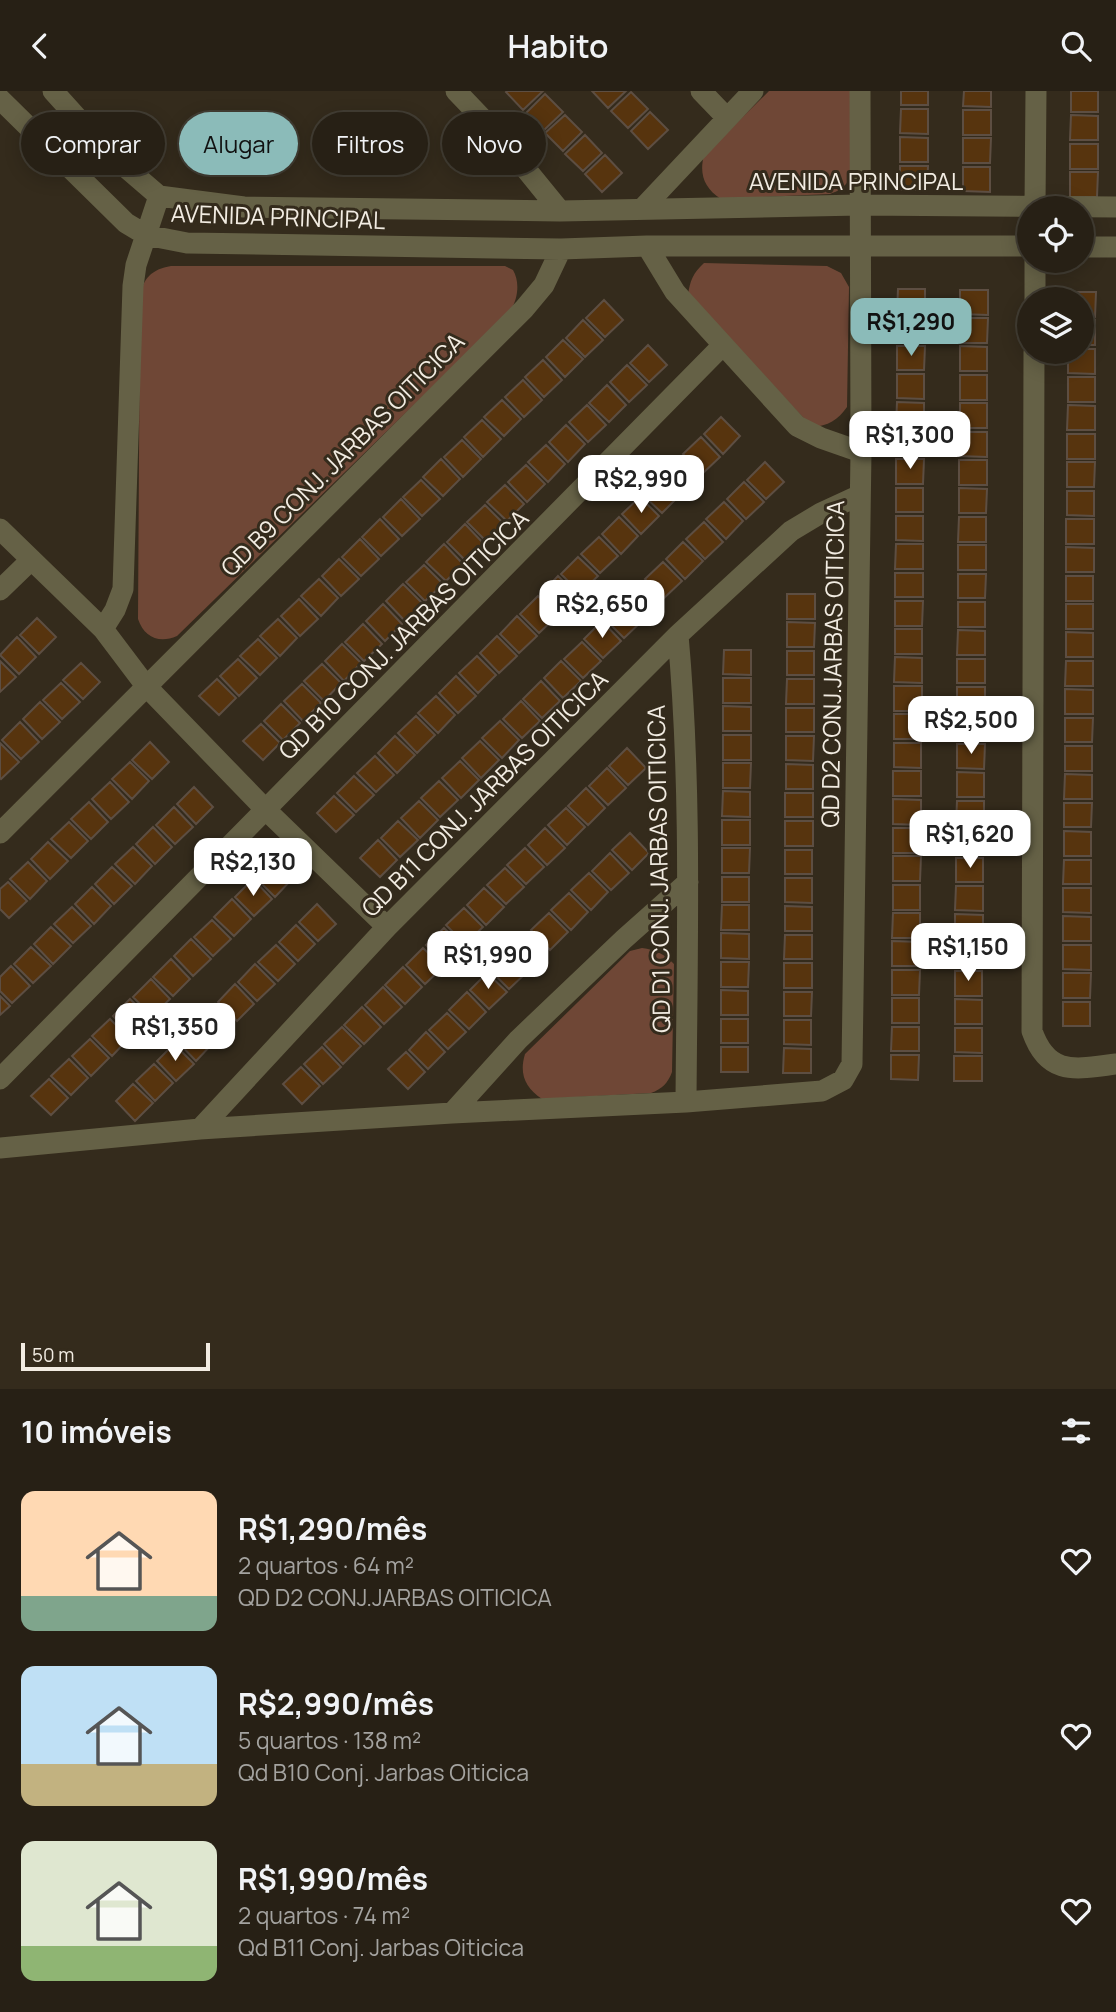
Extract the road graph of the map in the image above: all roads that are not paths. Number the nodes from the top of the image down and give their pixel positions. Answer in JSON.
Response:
{"nodes":[{"id":1,"x":53,"y":91,"type":"edge"},
{"id":2,"x":456,"y":91,"type":"edge"},
{"id":3,"x":701,"y":91,"type":"edge"},
{"id":4,"x":753,"y":91,"type":"edge"},
{"id":5,"x":860,"y":91,"type":"edge"},
{"id":6,"x":1036,"y":91,"type":"edge"},
{"id":7,"x":0,"y":99,"type":"edge"},
{"id":8,"x":726,"y":117,"type":"junction"},
{"id":9,"x":159,"y":196,"type":"junction"},
{"id":10,"x":1035,"y":196,"type":"edge"},
{"id":11,"x":860,"y":205,"type":"junction"},
{"id":12,"x":1017,"y":206,"type":"edge"},
{"id":13,"x":1094,"y":207,"type":"edge"},
{"id":14,"x":1116,"y":207,"type":"edge"},
{"id":15,"x":642,"y":209,"type":"junction"},
{"id":16,"x":560,"y":211,"type":"junction"},
{"id":17,"x":146,"y":236,"type":"junction"},
{"id":18,"x":647,"y":246,"type":"junction"},
{"id":19,"x":860,"y":246,"type":"junction"},
{"id":20,"x":1017,"y":246,"type":"edge"},
{"id":21,"x":1094,"y":247,"type":"edge"},
{"id":22,"x":1116,"y":247,"type":"edge"},
{"id":23,"x":561,"y":249,"type":"junction"},
{"id":24,"x":723,"y":345,"type":"junction"},
{"id":25,"x":1034,"y":364,"type":"edge"},
{"id":26,"x":861,"y":452,"type":"junction"},
{"id":27,"x":860,"y":495,"type":"junction"},
{"id":28,"x":0,"y":529,"type":"edge"},
{"id":29,"x":31,"y":560,"type":"junction"},
{"id":30,"x":0,"y":590,"type":"edge"},
{"id":31,"x":103,"y":629,"type":"junction"},
{"id":32,"x":678,"y":635,"type":"junction"},
{"id":33,"x":146,"y":686,"type":"junction"},
{"id":34,"x":266,"y":810,"type":"junction"},
{"id":35,"x":0,"y":833,"type":"edge"},
{"id":36,"x":688,"y":882,"type":"junction"},
{"id":37,"x":387,"y":927,"type":"junction"},
{"id":38,"x":1116,"y":1064,"type":"edge"},
{"id":39,"x":0,"y":1079,"type":"edge"},
{"id":40,"x":686,"y":1102,"type":"junction"},
{"id":41,"x":453,"y":1113,"type":"junction"},
{"id":42,"x":200,"y":1129,"type":"junction"},
{"id":43,"x":0,"y":1148,"type":"edge"}],
"edges":[{"from":1,"to":9,"type":"street","name":"AVENIDA PRINCIPAL"},
{"from":2,"to":16,"type":"street"},
{"from":3,"to":8,"type":"street"},
{"from":4,"to":8,"type":"street"},
{"from":5,"to":11,"type":"street","name":"QD D2 CONJ.JARBAS OITICICA"},
{"from":6,"to":10,"type":"street"},
{"from":7,"to":17,"type":"street","name":"AVENIDA PRINCIPAL"},
{"from":8,"to":15,"type":"street"},
{"from":9,"to":16,"type":"street","name":"AVENIDA PRINCIPAL"},
{"from":9,"to":17,"type":"street"},
{"from":11,"to":12,"type":"street","name":"AVENIDA PRINCIPAL"},
{"from":11,"to":15,"type":"street","name":"AVENIDA PRINCIPAL"},
{"from":11,"to":19,"type":"street","name":"QD D2 CONJ.JARBAS OITICICA"},
{"from":13,"to":14,"type":"street","name":"AVENIDA PRINCIPAL"},
{"from":15,"to":16,"type":"street","name":"AVENIDA PRINCIPAL"},
{"from":17,"to":23,"type":"street","name":"AVENIDA PRINCIPAL"},
{"from":17,"to":31,"type":"street"},
{"from":18,"to":19,"type":"street","name":"AVENIDA PRINCIPAL"},
{"from":18,"to":23,"type":"street","name":"AVENIDA PRINCIPAL"},
{"from":18,"to":24,"type":"street"},
{"from":19,"to":20,"type":"street","name":"AVENIDA PRINCIPAL"},
{"from":19,"to":26,"type":"street","name":"QD D2 CONJ.JARBAS OITICICA"},
{"from":21,"to":22,"type":"street"},
{"from":23,"to":33,"type":"street","name":"QD B9 CONJ. JARBAS OITICICA"},
{"from":24,"to":26,"type":"street"},
{"from":24,"to":34,"type":"street","name":"QD B10 CONJ. JARBAS OITICICA"},
{"from":25,"to":38,"type":"street"},
{"from":26,"to":27,"type":"street","name":"QD D2 CONJ.JARBAS OITICICA"},
{"from":27,"to":32,"type":"street","name":"QD B11 CONJ. JARBAS OITICICA"},
{"from":27,"to":40,"type":"street","name":"QD D2 CONJ.JARBAS OITICICA"},
{"from":28,"to":29,"type":"street"},
{"from":29,"to":30,"type":"street"},
{"from":29,"to":31,"type":"street"},
{"from":31,"to":33,"type":"street"},
{"from":32,"to":36,"type":"street","name":"QD D1 CONJ. JARBAS OITICICA"},
{"from":32,"to":37,"type":"street","name":"QD B11 CONJ. JARBAS OITICICA"},
{"from":33,"to":34,"type":"street"},
{"from":33,"to":35,"type":"street","name":"QD B9 CONJ. JARBAS OITICICA"},
{"from":34,"to":37,"type":"street"},
{"from":34,"to":39,"type":"street","name":"QD B10 CONJ. JARBAS OITICICA"},
{"from":36,"to":40,"type":"street","name":"QD D1 CONJ. JARBAS OITICICA"},
{"from":36,"to":41,"type":"street"},
{"from":37,"to":42,"type":"street","name":"QD B11 CONJ. JARBAS OITICICA"},
{"from":40,"to":41,"type":"street"},
{"from":41,"to":42,"type":"street"},
{"from":42,"to":43,"type":"street"}]}
